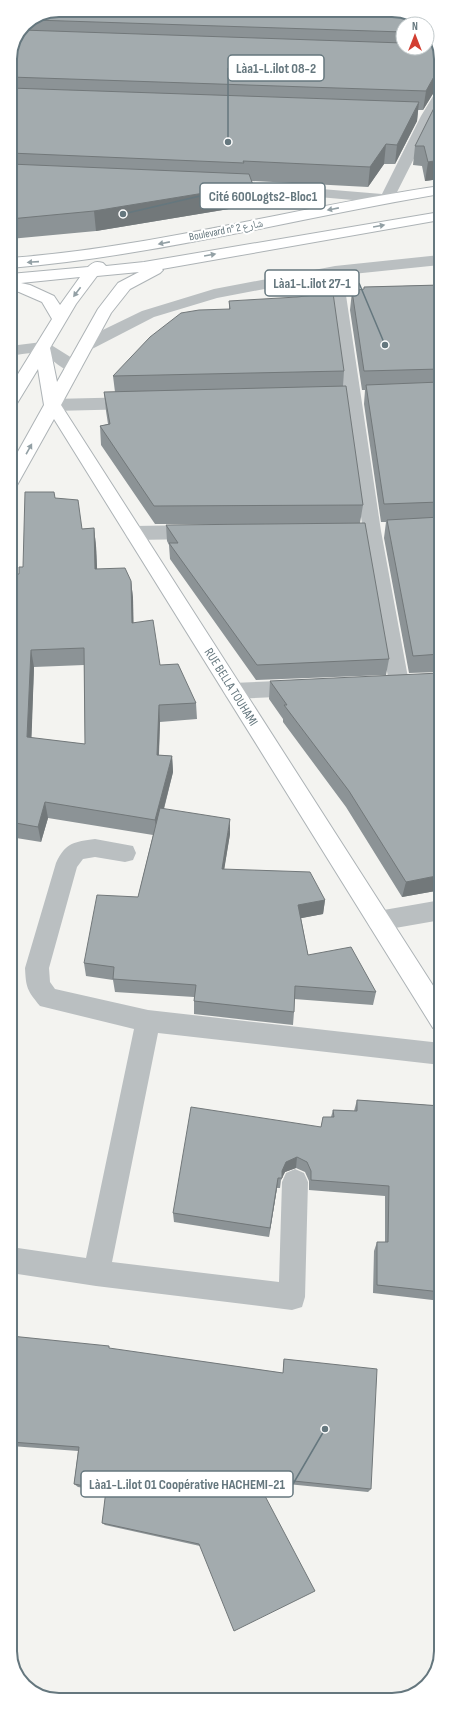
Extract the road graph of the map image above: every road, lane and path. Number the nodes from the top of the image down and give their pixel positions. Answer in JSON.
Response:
{"nodes":[{"id":1,"x":434,"y":106,"type":"edge"},
{"id":2,"x":412,"y":115,"type":"edge"},
{"id":3,"x":428,"y":116,"type":"junction"},
{"id":4,"x":209,"y":186,"type":"edge"},
{"id":5,"x":434,"y":191,"type":"edge"},
{"id":6,"x":387,"y":199,"type":"junction"},
{"id":7,"x":434,"y":217,"type":"edge"},
{"id":8,"x":127,"y":250,"type":"junction"},
{"id":9,"x":52,"y":260,"type":"junction"},
{"id":10,"x":434,"y":261,"type":"edge"},
{"id":11,"x":17,"y":262,"type":"edge"},
{"id":12,"x":171,"y":262,"type":"junction"},
{"id":13,"x":335,"y":271,"type":"junction"},
{"id":14,"x":92,"y":272,"type":"junction"},
{"id":15,"x":17,"y":279,"type":"edge"},
{"id":16,"x":17,"y":286,"type":"edge"},
{"id":17,"x":114,"y":299,"type":"junction"},
{"id":18,"x":59,"y":318,"type":"junction"},
{"id":19,"x":86,"y":346,"type":"junction"},
{"id":20,"x":42,"y":347,"type":"junction"},
{"id":21,"x":17,"y":350,"type":"edge"},
{"id":22,"x":74,"y":367,"type":"junction"},
{"id":23,"x":17,"y":389,"type":"edge"},
{"id":24,"x":148,"y":402,"type":"edge"},
{"id":25,"x":53,"y":405,"type":"junction"},
{"id":26,"x":17,"y":470,"type":"edge"},
{"id":27,"x":213,"y":532,"type":"edge"},
{"id":28,"x":134,"y":533,"type":"junction"},
{"id":29,"x":420,"y":682,"type":"edge"},
{"id":30,"x":320,"y":687,"type":"edge"},
{"id":31,"x":233,"y":691,"type":"junction"},
{"id":32,"x":125,"y":853,"type":"dead end"},
{"id":33,"x":434,"y":911,"type":"edge"},
{"id":34,"x":378,"y":921,"type":"junction"},
{"id":35,"x":434,"y":1009,"type":"edge"},
{"id":36,"x":148,"y":1020,"type":"junction"},
{"id":37,"x":434,"y":1053,"type":"edge"},
{"id":38,"x":295,"y":1182,"type":"dead end"},
{"id":39,"x":17,"y":1261,"type":"edge"},
{"id":40,"x":96,"y":1273,"type":"junction"}],
"edges":[{"from":1,"to":3,"type":"street"},
{"from":2,"to":3,"type":"street"},
{"from":3,"to":6,"type":"street"},
{"from":4,"to":6,"type":"street"},
{"from":5,"to":6,"type":"main road","name":"Boulevard n° شارع 2"},
{"from":6,"to":8,"type":"main road","name":"Boulevard n° شارع 2","one_way":true},
{"from":12,"to":7,"type":"main road","name":"Boulevard n° شارع 2","one_way":true},
{"from":8,"to":9,"type":"main road","name":"Boulevard n° شارع 2"},
{"from":8,"to":14,"type":"main road"},
{"from":9,"to":11,"type":"main road","name":"Boulevard n° شارع 2","one_way":true},
{"from":9,"to":14,"type":"main road"},
{"from":10,"to":13,"type":"street"},
{"from":12,"to":14,"type":"main road","name":"Boulevard n° شارع 2"},
{"from":12,"to":17,"type":"main road"},
{"from":13,"to":19,"type":"street"},
{"from":13,"to":29,"type":"street"},
{"from":14,"to":15,"type":"main road","name":"Boulevard n° شارع 2"},
{"from":14,"to":17,"type":"main road"},
{"from":14,"to":18,"type":"main road","one_way":true},
{"from":16,"to":18,"type":"main road"},
{"from":17,"to":19,"type":"main road"},
{"from":18,"to":20,"type":"main road"},
{"from":19,"to":22,"type":"main road"},
{"from":20,"to":21,"type":"street"},
{"from":20,"to":22,"type":"street"},
{"from":20,"to":23,"type":"main road"},
{"from":20,"to":25,"type":"main road","name":"RUE BELLA TOUHAMI"},
{"from":22,"to":25,"type":"main road"},
{"from":24,"to":25,"type":"street"},
{"from":26,"to":25,"type":"main road","one_way":true},
{"from":25,"to":28,"type":"main road","name":"RUE BELLA TOUHAMI"},
{"from":27,"to":28,"type":"street"},
{"from":28,"to":31,"type":"main road","name":"RUE BELLA TOUHAMI"},
{"from":30,"to":31,"type":"street"},
{"from":31,"to":34,"type":"main road","name":"RUE BELLA TOUHAMI"},
{"from":32,"to":36,"type":"street"},
{"from":33,"to":34,"type":"street"},
{"from":34,"to":35,"type":"main road","name":"RUE BELLA TOUHAMI"},
{"from":36,"to":37,"type":"street"},
{"from":36,"to":40,"type":"street"},
{"from":38,"to":40,"type":"street"},
{"from":39,"to":40,"type":"street"}]}
